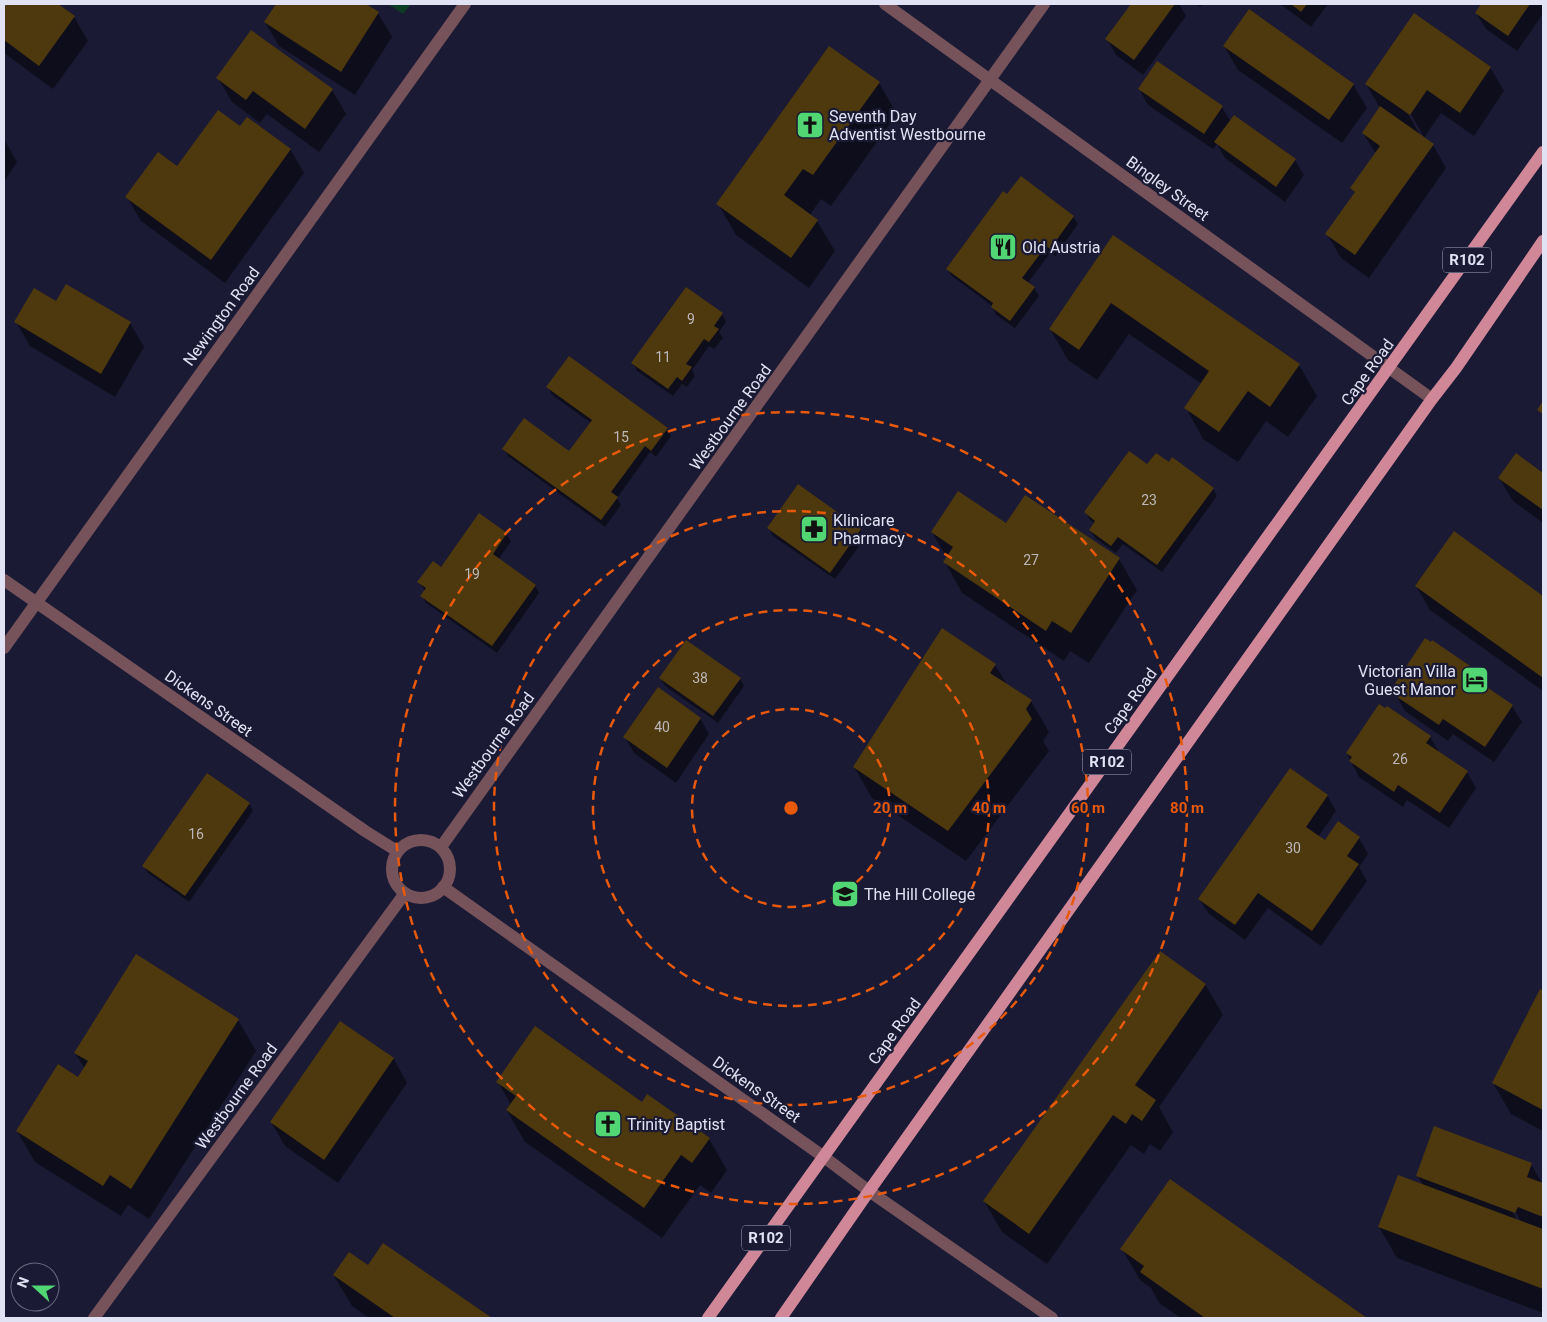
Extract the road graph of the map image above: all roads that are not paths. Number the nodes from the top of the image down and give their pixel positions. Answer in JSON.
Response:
{"nodes":[{"id":1,"x":464,"y":4,"type":"edge"},
{"id":2,"x":884,"y":4,"type":"edge"},
{"id":3,"x":1044,"y":4,"type":"edge"},
{"id":4,"x":990,"y":79,"type":"junction"},
{"id":5,"x":1543,"y":152,"type":"edge"},
{"id":6,"x":1543,"y":241,"type":"edge"},
{"id":7,"x":1390,"y":368,"type":"junction"},
{"id":8,"x":1432,"y":399,"type":"junction"},
{"id":9,"x":4,"y":580,"type":"edge"},
{"id":10,"x":36,"y":602,"type":"junction"},
{"id":11,"x":4,"y":648,"type":"edge"},
{"id":12,"x":441,"y":848,"type":"junction"},
{"id":13,"x":397,"y":851,"type":"junction"},
{"id":14,"x":443,"y":887,"type":"junction"},
{"id":15,"x":404,"y":893,"type":"junction"},
{"id":16,"x":824,"y":1157,"type":"junction"},
{"id":17,"x":869,"y":1191,"type":"junction"},
{"id":18,"x":94,"y":1318,"type":"edge"},
{"id":19,"x":708,"y":1318,"type":"edge"},
{"id":20,"x":781,"y":1318,"type":"edge"},
{"id":21,"x":1052,"y":1318,"type":"edge"}],
"edges":[{"from":1,"to":10,"type":"street","name":"Newington Road"},
{"from":2,"to":4,"type":"street","name":"Bingley Street"},
{"from":3,"to":4,"type":"street","name":"Westbourne Road"},
{"from":4,"to":7,"type":"street","name":"Bingley Street"},
{"from":4,"to":12,"type":"street","name":"Westbourne Road"},
{"from":5,"to":7,"type":"main road","name":"Cape Road","number":"R102"},
{"from":6,"to":8,"type":"main road"},
{"from":7,"to":8,"type":"street","name":"Bingley Street"},
{"from":7,"to":16,"type":"main road","name":"Cape Road","number":"R102"},
{"from":8,"to":17,"type":"main road"},
{"from":9,"to":10,"type":"street","name":"Dickens Street"},
{"from":10,"to":11,"type":"street","name":"Newington Road"},
{"from":10,"to":13,"type":"street","name":"Dickens Street"},
{"from":12,"to":13,"type":"street"},
{"from":12,"to":14,"type":"street"},
{"from":13,"to":15,"type":"street"},
{"from":14,"to":15,"type":"street"},
{"from":14,"to":16,"type":"street","name":"Dickens Street"},
{"from":15,"to":18,"type":"street","name":"Westbourne Road"},
{"from":16,"to":17,"type":"street","name":"Dickens Street"},
{"from":16,"to":19,"type":"main road","name":"Cape Road","number":"R102"},
{"from":17,"to":20,"type":"main road"},
{"from":17,"to":21,"type":"street","name":"Dickens Street"}]}
